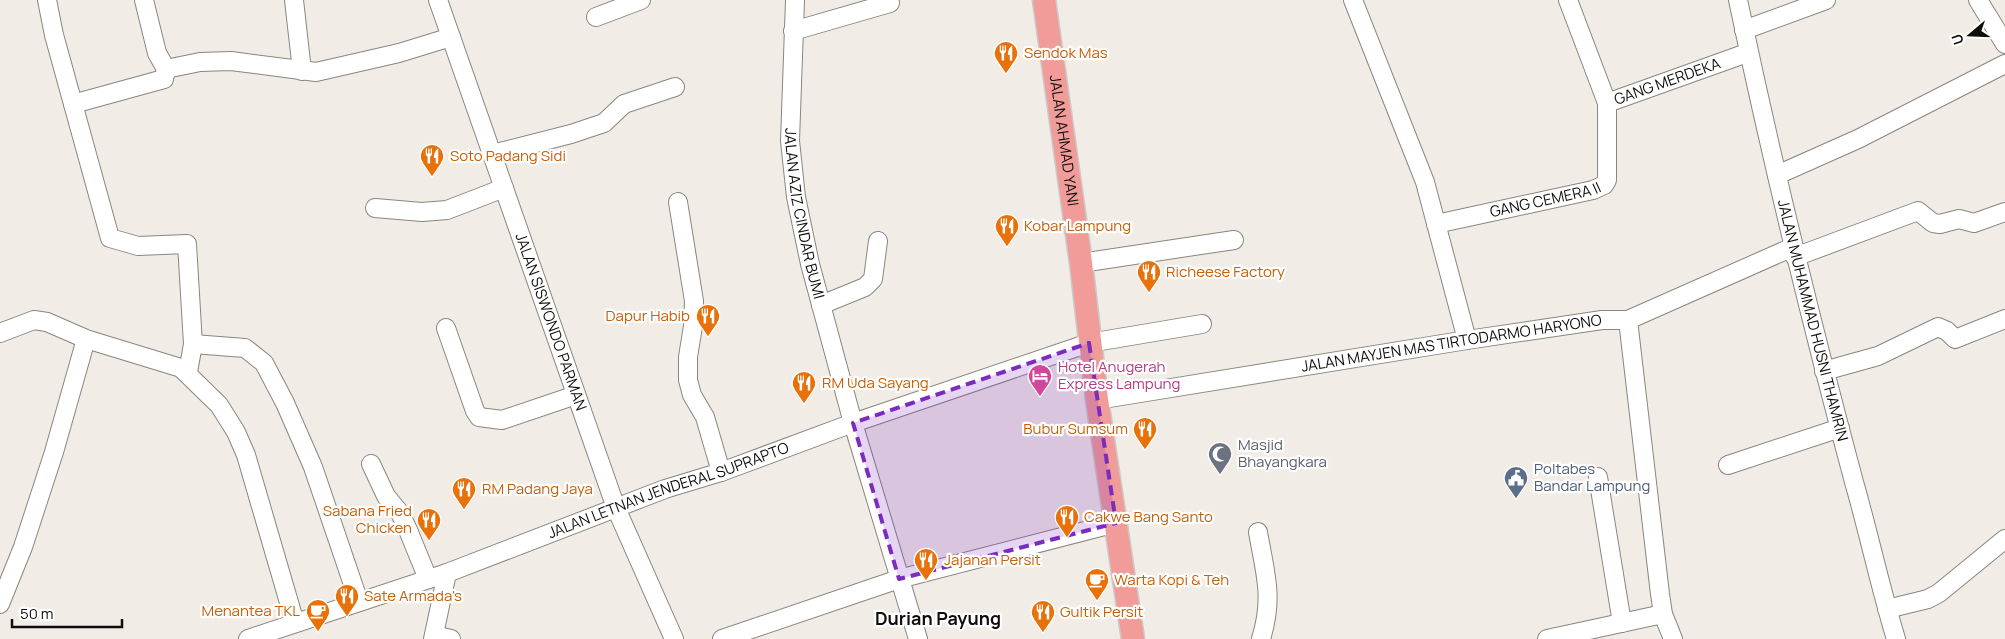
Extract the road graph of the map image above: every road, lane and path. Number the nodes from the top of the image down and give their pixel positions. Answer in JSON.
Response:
{"nodes":[{"id":1,"x":47,"y":0,"type":"edge"},
{"id":2,"x":144,"y":0,"type":"edge"},
{"id":3,"x":294,"y":0,"type":"edge"},
{"id":4,"x":438,"y":0,"type":"edge"},
{"id":5,"x":641,"y":0,"type":"edge"},
{"id":6,"x":795,"y":0,"type":"edge"},
{"id":7,"x":1044,"y":0,"type":"edge"},
{"id":8,"x":1353,"y":0,"type":"edge"},
{"id":9,"x":1568,"y":0,"type":"edge"},
{"id":10,"x":1738,"y":0,"type":"edge"},
{"id":11,"x":1826,"y":0,"type":"edge"},
{"id":12,"x":1978,"y":0,"type":"edge"},
{"id":13,"x":890,"y":3,"type":"dead end"},
{"id":14,"x":596,"y":18,"type":"dead end"},
{"id":15,"x":1744,"y":30,"type":"junction"},
{"id":16,"x":793,"y":31,"type":"junction"},
{"id":17,"x":451,"y":37,"type":"junction"},
{"id":18,"x":2005,"y":44,"type":"edge"},
{"id":19,"x":1747,"y":53,"type":"junction"},
{"id":20,"x":2005,"y":64,"type":"edge"},
{"id":21,"x":166,"y":68,"type":"junction"},
{"id":22,"x":302,"y":71,"type":"junction"},
{"id":23,"x":675,"y":87,"type":"dead end"},
{"id":24,"x":1607,"y":103,"type":"junction"},
{"id":25,"x":73,"y":104,"type":"junction"},
{"id":26,"x":492,"y":154,"type":"junction"},
{"id":27,"x":1778,"y":175,"type":"junction"},
{"id":28,"x":504,"y":188,"type":"junction"},
{"id":29,"x":678,"y":202,"type":"dead end"},
{"id":30,"x":375,"y":208,"type":"dead end"},
{"id":31,"x":2005,"y":212,"type":"edge"},
{"id":32,"x":1436,"y":224,"type":"junction"},
{"id":33,"x":1234,"y":240,"type":"dead end"},
{"id":34,"x":878,"y":241,"type":"dead end"},
{"id":35,"x":1794,"y":252,"type":"junction"},
{"id":36,"x":1081,"y":263,"type":"junction"},
{"id":37,"x":821,"y":305,"type":"junction"},
{"id":38,"x":2005,"y":319,"type":"edge"},
{"id":39,"x":1628,"y":320,"type":"junction"},
{"id":40,"x":1202,"y":324,"type":"dead end"},
{"id":41,"x":446,"y":328,"type":"dead end"},
{"id":42,"x":0,"y":333,"type":"edge"},
{"id":43,"x":86,"y":339,"type":"junction"},
{"id":44,"x":1467,"y":340,"type":"junction"},
{"id":45,"x":1089,"y":342,"type":"junction"},
{"id":46,"x":193,"y":344,"type":"junction"},
{"id":47,"x":1824,"y":371,"type":"junction"},
{"id":48,"x":188,"y":372,"type":"junction"},
{"id":49,"x":576,"y":395,"type":"junction"},
{"id":50,"x":1097,"y":400,"type":"junction"},
{"id":51,"x":853,"y":423,"type":"junction"},
{"id":52,"x":1840,"y":428,"type":"junction"},
{"id":53,"x":371,"y":464,"type":"dead end"},
{"id":54,"x":1728,"y":465,"type":"dead end"},
{"id":55,"x":721,"y":472,"type":"junction"},
{"id":56,"x":1598,"y":477,"type":"dead end"},
{"id":57,"x":616,"y":508,"type":"junction"},
{"id":58,"x":1116,"y":523,"type":"junction"},
{"id":59,"x":1258,"y":532,"type":"dead end"},
{"id":60,"x":2005,"y":539,"type":"edge"},
{"id":61,"x":447,"y":573,"type":"junction"},
{"id":62,"x":428,"y":579,"type":"junction"},
{"id":63,"x":899,"y":579,"type":"junction"},
{"id":64,"x":358,"y":602,"type":"junction"},
{"id":65,"x":0,"y":604,"type":"edge"},
{"id":66,"x":1887,"y":609,"type":"junction"},
{"id":67,"x":1663,"y":614,"type":"junction"},
{"id":68,"x":295,"y":623,"type":"junction"},
{"id":69,"x":1622,"y":623,"type":"junction"},
{"id":70,"x":440,"y":638,"type":"edge"},
{"id":71,"x":248,"y":639,"type":"edge"},
{"id":72,"x":674,"y":639,"type":"edge"},
{"id":73,"x":722,"y":639,"type":"edge"},
{"id":74,"x":918,"y":639,"type":"edge"},
{"id":75,"x":1133,"y":639,"type":"edge"},
{"id":76,"x":1261,"y":639,"type":"edge"},
{"id":77,"x":1547,"y":639,"type":"edge"},
{"id":78,"x":1672,"y":639,"type":"edge"},
{"id":79,"x":1896,"y":639,"type":"edge"}],
"edges":[{"from":1,"to":25,"type":"street"},
{"from":2,"to":21,"type":"street"},
{"from":3,"to":22,"type":"street"},
{"from":4,"to":17,"type":"street","name":"JALAN SISWONDO PARMAN"},
{"from":5,"to":14,"type":"street"},
{"from":6,"to":16,"type":"street","name":"JALAN AZIZ CINDAR BUMI"},
{"from":7,"to":36,"type":"main road","name":"JALAN AHMAD YANI"},
{"from":8,"to":32,"type":"street"},
{"from":9,"to":24,"type":"street","name":"GANG MERDEKA"},
{"from":10,"to":15,"type":"street","name":"JALAN MUHAMMAD HUSNI THAMRIN"},
{"from":11,"to":15,"type":"street"},
{"from":12,"to":18,"type":"street"},
{"from":13,"to":16,"type":"street"},
{"from":15,"to":19,"type":"street","name":"JALAN MUHAMMAD HUSNI THAMRIN"},
{"from":16,"to":37,"type":"street","name":"JALAN AZIZ CINDAR BUMI"},
{"from":17,"to":22,"type":"street"},
{"from":17,"to":26,"type":"street","name":"JALAN SISWONDO PARMAN"},
{"from":19,"to":24,"type":"street","name":"GANG MERDEKA"},
{"from":19,"to":27,"type":"street","name":"JALAN MUHAMMAD HUSNI THAMRIN"},
{"from":20,"to":27,"type":"street"},
{"from":21,"to":22,"type":"street"},
{"from":21,"to":25,"type":"street"},
{"from":23,"to":26,"type":"street"},
{"from":24,"to":32,"type":"street","name":"GANG CEMERA II"},
{"from":25,"to":46,"type":"street"},
{"from":26,"to":28,"type":"street","name":"JALAN SISWONDO PARMAN"},
{"from":27,"to":35,"type":"street","name":"JALAN MUHAMMAD HUSNI THAMRIN"},
{"from":28,"to":30,"type":"street"},
{"from":28,"to":49,"type":"street","name":"JALAN SISWONDO PARMAN"},
{"from":29,"to":55,"type":"street"},
{"from":31,"to":35,"type":"street","name":"JALAN MAYJEN MAS TIRTODARMO HARYONO"},
{"from":32,"to":44,"type":"street"},
{"from":33,"to":36,"type":"street"},
{"from":34,"to":37,"type":"street"},
{"from":35,"to":39,"type":"street","name":"JALAN MAYJEN MAS TIRTODARMO HARYONO"},
{"from":35,"to":47,"type":"street","name":"JALAN MUHAMMAD HUSNI THAMRIN"},
{"from":36,"to":45,"type":"main road","name":"JALAN AHMAD YANI"},
{"from":37,"to":51,"type":"street","name":"JALAN AZIZ CINDAR BUMI"},
{"from":38,"to":47,"type":"street"},
{"from":39,"to":44,"type":"street","name":"JALAN MAYJEN MAS TIRTODARMO HARYONO"},
{"from":39,"to":67,"type":"street"},
{"from":40,"to":45,"type":"street","name":"JALAN LETNAN JENDERAL SUPRAPTO"},
{"from":41,"to":49,"type":"street"},
{"from":42,"to":43,"type":"street"},
{"from":43,"to":48,"type":"street"},
{"from":43,"to":65,"type":"street"},
{"from":44,"to":50,"type":"street","name":"JALAN MAYJEN MAS TIRTODARMO HARYONO"},
{"from":45,"to":50,"type":"main road","name":"JALAN AHMAD YANI"},
{"from":45,"to":51,"type":"street","name":"JALAN LETNAN JENDERAL SUPRAPTO"},
{"from":46,"to":48,"type":"street"},
{"from":46,"to":64,"type":"street"},
{"from":47,"to":52,"type":"street","name":"JALAN MUHAMMAD HUSNI THAMRIN"},
{"from":48,"to":68,"type":"street"},
{"from":49,"to":57,"type":"street","name":"JALAN SISWONDO PARMAN"},
{"from":50,"to":58,"type":"main road","name":"JALAN AHMAD YANI"},
{"from":51,"to":55,"type":"street","name":"JALAN LETNAN JENDERAL SUPRAPTO"},
{"from":51,"to":63,"type":"street","name":"JALAN AZIZ CINDAR BUMI"},
{"from":52,"to":54,"type":"street"},
{"from":52,"to":66,"type":"street","name":"JALAN MUHAMMAD HUSNI THAMRIN"},
{"from":53,"to":62,"type":"street"},
{"from":55,"to":57,"type":"street","name":"JALAN LETNAN JENDERAL SUPRAPTO"},
{"from":56,"to":69,"type":"street"},
{"from":57,"to":61,"type":"street","name":"JALAN LETNAN JENDERAL SUPRAPTO"},
{"from":57,"to":72,"type":"street","name":"JALAN SISWONDO PARMAN"},
{"from":58,"to":63,"type":"street"},
{"from":58,"to":75,"type":"main road","name":"JALAN AHMAD YANI"},
{"from":59,"to":76,"type":"street"},
{"from":60,"to":66,"type":"street"},
{"from":61,"to":62,"type":"street","name":"JALAN LETNAN JENDERAL SUPRAPTO"},
{"from":61,"to":70,"type":"street"},
{"from":62,"to":64,"type":"street","name":"JALAN LETNAN JENDERAL SUPRAPTO"},
{"from":63,"to":73,"type":"street"},
{"from":63,"to":74,"type":"street","name":"JALAN AZIZ CINDAR BUMI"},
{"from":64,"to":68,"type":"street","name":"JALAN LETNAN JENDERAL SUPRAPTO"},
{"from":66,"to":79,"type":"street","name":"JALAN MUHAMMAD HUSNI THAMRIN"},
{"from":67,"to":69,"type":"street"},
{"from":67,"to":78,"type":"street"},
{"from":68,"to":71,"type":"street","name":"JALAN LETNAN JENDERAL SUPRAPTO"},
{"from":69,"to":77,"type":"street"}]}
